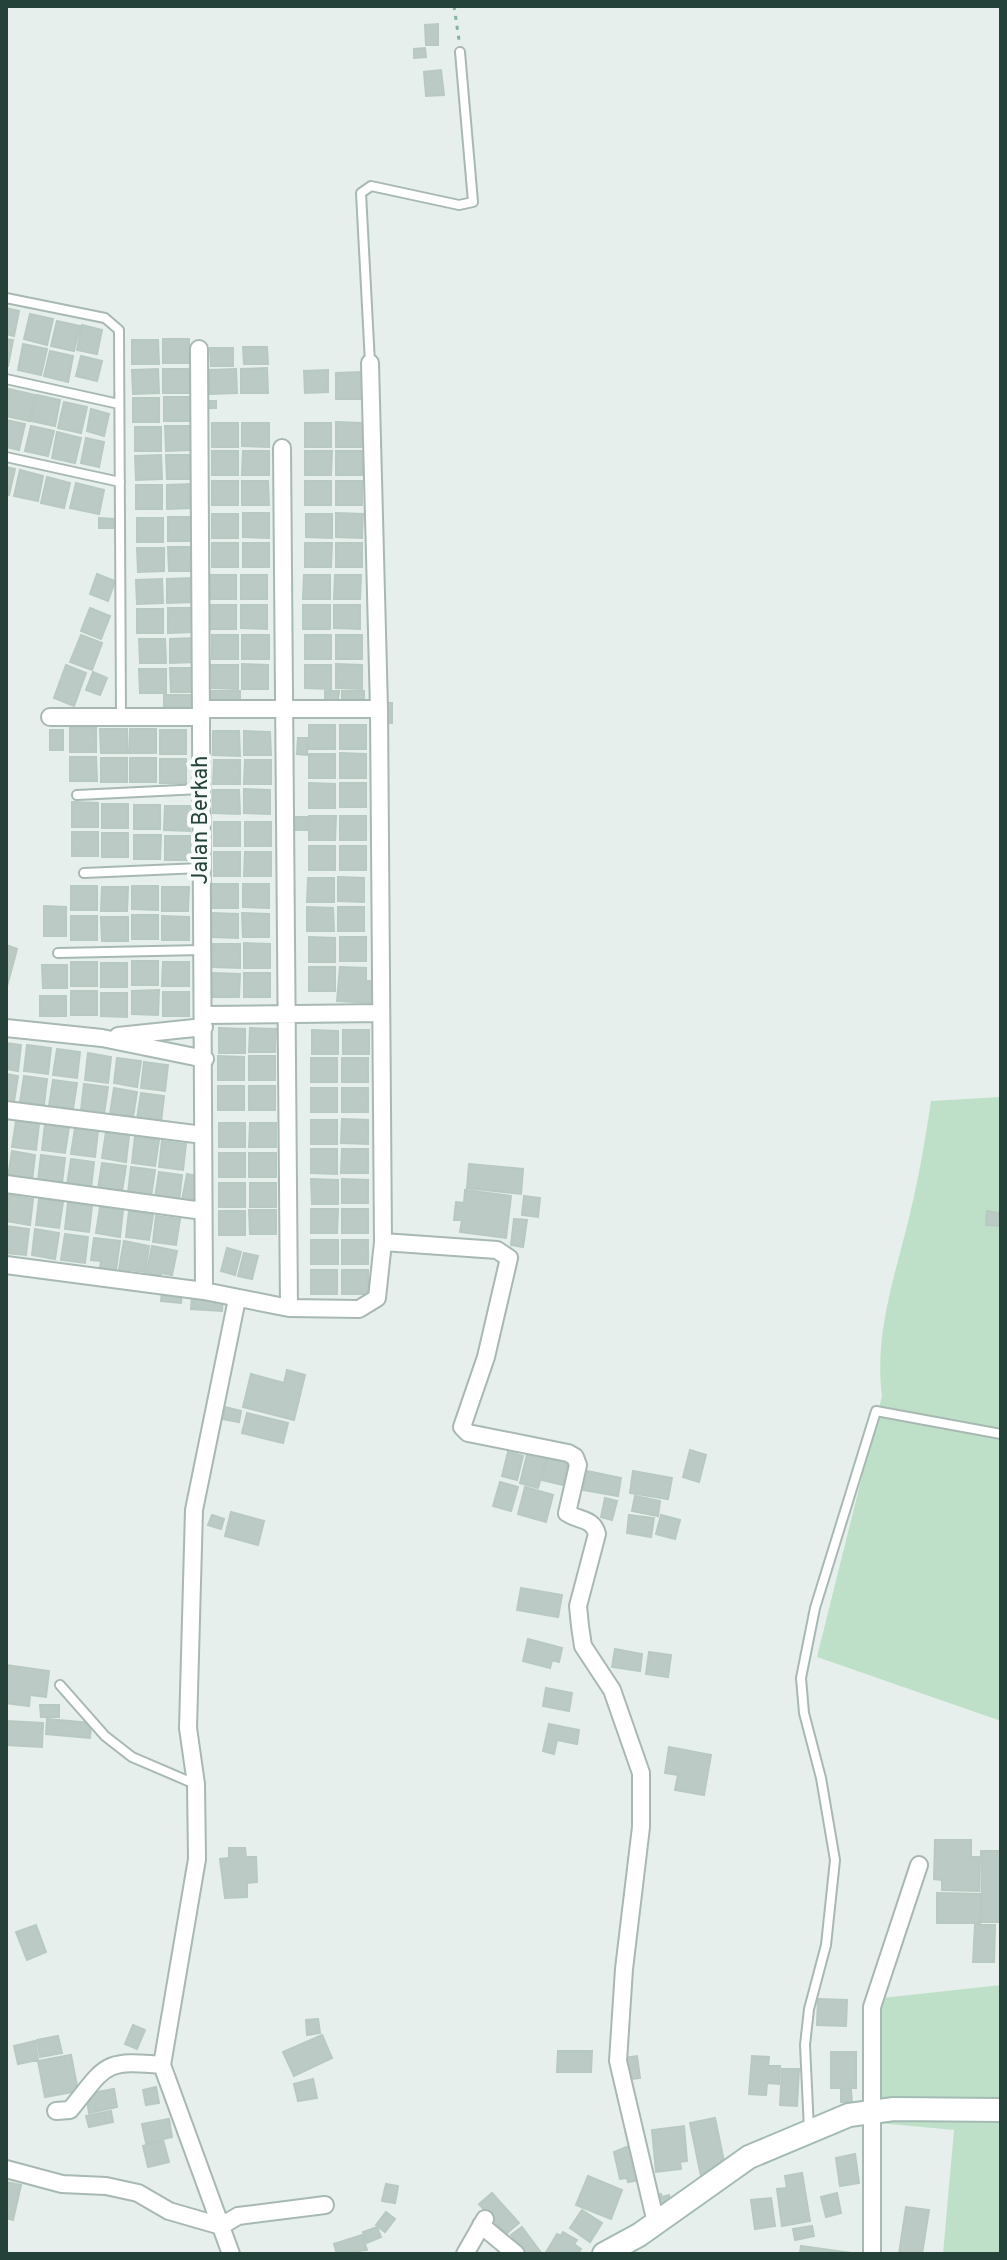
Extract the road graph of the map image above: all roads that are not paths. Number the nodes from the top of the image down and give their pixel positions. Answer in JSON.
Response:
{"nodes":[{"id":1,"x":460,"y":52,"type":"road end"},
{"id":2,"x":6,"y":298,"type":"edge"},
{"id":3,"x":199,"y":349,"type":"dead end"},
{"id":4,"x":370,"y":363,"type":"joint"},
{"id":5,"x":6,"y":379,"type":"edge"},
{"id":6,"x":119,"y":404,"type":"junction"},
{"id":7,"x":282,"y":448,"type":"dead end"},
{"id":8,"x":6,"y":457,"type":"edge"},
{"id":9,"x":120,"y":482,"type":"junction"},
{"id":10,"x":284,"y":708,"type":"junction"},
{"id":11,"x":379,"y":709,"type":"junction"},
{"id":12,"x":201,"y":713,"type":"junction"},
{"id":13,"x":121,"y":716,"type":"junction"},
{"id":14,"x":50,"y":717,"type":"dead end"},
{"id":15,"x":201,"y":789,"type":"junction"},
{"id":16,"x":77,"y":795,"type":"dead end"},
{"id":17,"x":201,"y":868,"type":"junction"},
{"id":18,"x":84,"y":873,"type":"dead end"},
{"id":19,"x":202,"y":950,"type":"junction"},
{"id":20,"x":58,"y":953,"type":"dead end"},
{"id":21,"x":287,"y":1013,"type":"junction"},
{"id":22,"x":379,"y":1013,"type":"junction"},
{"id":23,"x":204,"y":1021,"type":"junction"},
{"id":24,"x":6,"y":1028,"type":"edge"},
{"id":25,"x":102,"y":1038,"type":"junction"},
{"id":26,"x":205,"y":1059,"type":"junction"},
{"id":27,"x":6,"y":1110,"type":"edge"},
{"id":28,"x":203,"y":1135,"type":"junction"},
{"id":29,"x":6,"y":1184,"type":"edge"},
{"id":30,"x":203,"y":1211,"type":"junction"},
{"id":31,"x":383,"y":1242,"type":"junction"},
{"id":32,"x":6,"y":1265,"type":"edge"},
{"id":33,"x":204,"y":1291,"type":"junction"},
{"id":34,"x":237,"y":1299,"type":"junction"},
{"id":35,"x":289,"y":1308,"type":"junction"},
{"id":36,"x":1001,"y":1434,"type":"edge"},
{"id":37,"x":60,"y":1685,"type":"dead end"},
{"id":38,"x":196,"y":1784,"type":"junction"},
{"id":39,"x":919,"y":1865,"type":"dead end"},
{"id":40,"x":162,"y":2065,"type":"junction"},
{"id":41,"x":872,"y":2110,"type":"junction"},
{"id":42,"x":1001,"y":2110,"type":"edge"},
{"id":43,"x":56,"y":2111,"type":"dead end"},
{"id":44,"x":809,"y":2131,"type":"junction"},
{"id":45,"x":6,"y":2169,"type":"edge"},
{"id":46,"x":325,"y":2205,"type":"dead end"},
{"id":47,"x":656,"y":2223,"type":"junction"},
{"id":48,"x":221,"y":2226,"type":"junction"},
{"id":49,"x":231,"y":2254,"type":"edge"},
{"id":50,"x":465,"y":2254,"type":"edge"},
{"id":51,"x":516,"y":2254,"type":"edge"},
{"id":52,"x":604,"y":2254,"type":"edge"},
{"id":53,"x":872,"y":2254,"type":"edge"}],
"edges":[{"from":1,"to":4,"type":"lane"},
{"from":2,"to":6,"type":"lane"},
{"from":3,"to":12,"type":"street","name":"Jalan Berkah"},
{"from":4,"to":11,"type":"street"},
{"from":5,"to":6,"type":"lane"},
{"from":6,"to":9,"type":"lane"},
{"from":7,"to":10,"type":"street"},
{"from":8,"to":9,"type":"lane"},
{"from":9,"to":13,"type":"lane"},
{"from":10,"to":11,"type":"street"},
{"from":10,"to":12,"type":"street"},
{"from":10,"to":21,"type":"street"},
{"from":11,"to":22,"type":"street"},
{"from":12,"to":13,"type":"street"},
{"from":12,"to":15,"type":"street","name":"Jalan Berkah"},
{"from":13,"to":14,"type":"street"},
{"from":15,"to":16,"type":"lane"},
{"from":15,"to":17,"type":"street","name":"Jalan Berkah"},
{"from":17,"to":18,"type":"lane"},
{"from":17,"to":19,"type":"street","name":"Jalan Berkah"},
{"from":19,"to":20,"type":"lane"},
{"from":19,"to":23,"type":"street","name":"Jalan Berkah"},
{"from":21,"to":22,"type":"street"},
{"from":21,"to":23,"type":"street"},
{"from":21,"to":35,"type":"street"},
{"from":22,"to":31,"type":"street"},
{"from":23,"to":25,"type":"street"},
{"from":23,"to":26,"type":"street","name":"Jalan Berkah"},
{"from":24,"to":25,"type":"street"},
{"from":25,"to":26,"type":"street"},
{"from":26,"to":28,"type":"street","name":"Jalan Berkah"},
{"from":27,"to":28,"type":"street"},
{"from":28,"to":30,"type":"street","name":"Jalan Berkah"},
{"from":29,"to":30,"type":"street"},
{"from":30,"to":33,"type":"street","name":"Jalan Berkah"},
{"from":31,"to":35,"type":"street"},
{"from":31,"to":47,"type":"street"},
{"from":32,"to":33,"type":"street"},
{"from":33,"to":34,"type":"street"},
{"from":34,"to":35,"type":"street"},
{"from":34,"to":38,"type":"street"},
{"from":36,"to":44,"type":"lane"},
{"from":37,"to":38,"type":"lane"},
{"from":38,"to":40,"type":"street"},
{"from":39,"to":41,"type":"street"},
{"from":40,"to":43,"type":"street"},
{"from":40,"to":48,"type":"street"},
{"from":41,"to":42,"type":"street"},
{"from":41,"to":44,"type":"street"},
{"from":41,"to":53,"type":"street"},
{"from":44,"to":47,"type":"street"},
{"from":45,"to":48,"type":"street"},
{"from":46,"to":48,"type":"street"},
{"from":47,"to":52,"type":"street"},
{"from":48,"to":49,"type":"street"},
{"from":50,"to":51,"type":"street"}]}
